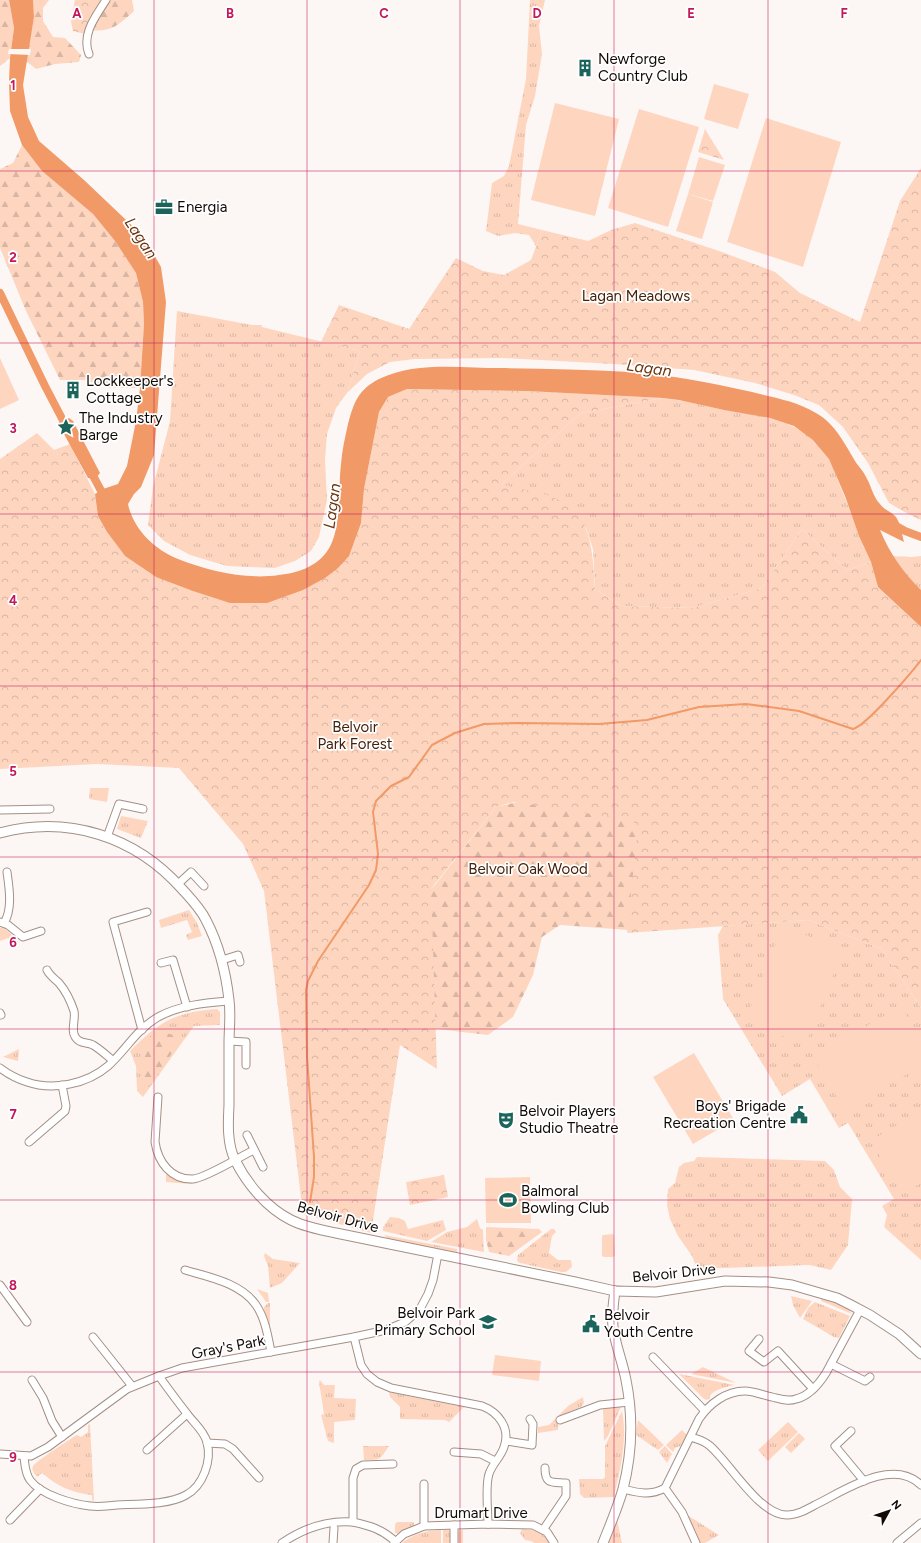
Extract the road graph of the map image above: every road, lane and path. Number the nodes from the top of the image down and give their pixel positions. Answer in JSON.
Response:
{"nodes":[{"id":1,"x":106,"y":0,"type":"edge"},
{"id":2,"x":89,"y":54,"type":"dead end"},
{"id":3,"x":50,"y":809,"type":"dead end"},
{"id":4,"x":143,"y":809,"type":"dead end"},
{"id":5,"x":0,"y":810,"type":"edge"},
{"id":6,"x":0,"y":833,"type":"edge"},
{"id":7,"x":107,"y":837,"type":"junction"},
{"id":8,"x":7,"y":872,"type":"dead end"},
{"id":9,"x":178,"y":884,"type":"junction"},
{"id":10,"x":204,"y":886,"type":"dead end"},
{"id":11,"x":147,"y":912,"type":"dead end"},
{"id":12,"x":2,"y":922,"type":"edge"},
{"id":13,"x":41,"y":931,"type":"dead end"},
{"id":14,"x":222,"y":960,"type":"junction"},
{"id":15,"x":240,"y":962,"type":"dead end"},
{"id":16,"x":161,"y":964,"type":"dead end"},
{"id":17,"x":47,"y":970,"type":"dead end"},
{"id":18,"x":229,"y":1001,"type":"junction"},
{"id":19,"x":187,"y":1007,"type":"junction"},
{"id":20,"x":142,"y":1030,"type":"junction"},
{"id":21,"x":229,"y":1041,"type":"junction"},
{"id":22,"x":112,"y":1060,"type":"junction"},
{"id":23,"x":246,"y":1064,"type":"dead end"},
{"id":24,"x":0,"y":1068,"type":"edge"},
{"id":25,"x":62,"y":1085,"type":"junction"},
{"id":26,"x":158,"y":1097,"type":"dead end"},
{"id":27,"x":247,"y":1136,"type":"dead end"},
{"id":28,"x":28,"y":1142,"type":"dead end"},
{"id":29,"x":254,"y":1150,"type":"junction"},
{"id":30,"x":235,"y":1160,"type":"junction"},
{"id":31,"x":263,"y":1166,"type":"dead end"},
{"id":32,"x":438,"y":1254,"type":"junction"},
{"id":33,"x":185,"y":1270,"type":"dead end"},
{"id":34,"x":0,"y":1285,"type":"edge"},
{"id":35,"x":615,"y":1291,"type":"junction"},
{"id":36,"x":860,"y":1310,"type":"junction"},
{"id":37,"x":27,"y":1322,"type":"dead end"},
{"id":38,"x":93,"y":1337,"type":"dead end"},
{"id":39,"x":354,"y":1337,"type":"junction"},
{"id":40,"x":759,"y":1340,"type":"dead end"},
{"id":41,"x":270,"y":1352,"type":"junction"},
{"id":42,"x":921,"y":1354,"type":"edge"},
{"id":43,"x":653,"y":1357,"type":"dead end"},
{"id":44,"x":831,"y":1364,"type":"junction"},
{"id":45,"x":159,"y":1376,"type":"junction"},
{"id":46,"x":870,"y":1377,"type":"dead end"},
{"id":47,"x":32,"y":1380,"type":"dead end"},
{"id":48,"x":132,"y":1386,"type":"junction"},
{"id":49,"x":813,"y":1389,"type":"junction"},
{"id":50,"x":629,"y":1402,"type":"junction"},
{"id":51,"x":704,"y":1410,"type":"junction"},
{"id":52,"x":187,"y":1414,"type":"junction"},
{"id":53,"x":530,"y":1419,"type":"dead end"},
{"id":54,"x":560,"y":1420,"type":"dead end"},
{"id":55,"x":851,"y":1431,"type":"dead end"},
{"id":56,"x":62,"y":1437,"type":"junction"},
{"id":57,"x":691,"y":1437,"type":"junction"},
{"id":58,"x":506,"y":1442,"type":"junction"},
{"id":59,"x":208,"y":1443,"type":"junction"},
{"id":60,"x":147,"y":1450,"type":"dead end"},
{"id":61,"x":454,"y":1452,"type":"dead end"},
{"id":62,"x":0,"y":1454,"type":"edge"},
{"id":63,"x":24,"y":1457,"type":"junction"},
{"id":64,"x":495,"y":1461,"type":"junction"},
{"id":65,"x":393,"y":1464,"type":"dead end"},
{"id":66,"x":545,"y":1468,"type":"dead end"},
{"id":67,"x":259,"y":1478,"type":"dead end"},
{"id":68,"x":864,"y":1481,"type":"junction"},
{"id":69,"x":424,"y":1484,"type":"dead end"},
{"id":70,"x":921,"y":1485,"type":"edge"},
{"id":71,"x":665,"y":1488,"type":"junction"},
{"id":72,"x":40,"y":1489,"type":"junction"},
{"id":73,"x":623,"y":1489,"type":"junction"},
{"id":74,"x":10,"y":1520,"type":"dead end"},
{"id":75,"x":353,"y":1522,"type":"junction"},
{"id":76,"x":488,"y":1524,"type":"junction"},
{"id":77,"x":454,"y":1525,"type":"junction"},
{"id":78,"x":424,"y":1526,"type":"junction"},
{"id":79,"x":920,"y":1526,"type":"edge"},
{"id":80,"x":334,"y":1528,"type":"dead end"},
{"id":81,"x":543,"y":1530,"type":"junction"},
{"id":82,"x":395,"y":1542,"type":"edge"},
{"id":83,"x":282,"y":1543,"type":"edge"},
{"id":84,"x":333,"y":1543,"type":"edge"},
{"id":85,"x":454,"y":1543,"type":"edge"},
{"id":86,"x":554,"y":1543,"type":"edge"},
{"id":87,"x":602,"y":1543,"type":"edge"},
{"id":88,"x":696,"y":1543,"type":"edge"},
{"id":89,"x":897,"y":1543,"type":"edge"}],
"edges":[{"from":1,"to":2,"type":"street"},
{"from":3,"to":5,"type":"street"},
{"from":4,"to":7,"type":"street"},
{"from":6,"to":7,"type":"street","name":"Belvoir Drive"},
{"from":7,"to":9,"type":"street","name":"Belvoir Drive"},
{"from":8,"to":12,"type":"street"},
{"from":9,"to":10,"type":"street"},
{"from":9,"to":14,"type":"street","name":"Belvoir Drive"},
{"from":11,"to":20,"type":"street"},
{"from":12,"to":13,"type":"street"},
{"from":14,"to":15,"type":"street"},
{"from":14,"to":18,"type":"street","name":"Belvoir Drive"},
{"from":16,"to":19,"type":"street"},
{"from":17,"to":22,"type":"street"},
{"from":18,"to":19,"type":"street"},
{"from":18,"to":21,"type":"street","name":"Belvoir Drive"},
{"from":19,"to":20,"type":"street"},
{"from":20,"to":22,"type":"street"},
{"from":21,"to":23,"type":"street"},
{"from":21,"to":30,"type":"street","name":"Belvoir Drive"},
{"from":22,"to":25,"type":"street"},
{"from":24,"to":25,"type":"street"},
{"from":25,"to":28,"type":"street"},
{"from":26,"to":30,"type":"street"},
{"from":27,"to":29,"type":"street"},
{"from":29,"to":30,"type":"street"},
{"from":29,"to":31,"type":"street"},
{"from":30,"to":32,"type":"street","name":"Belvoir Drive"},
{"from":32,"to":35,"type":"street","name":"Belvoir Drive"},
{"from":32,"to":39,"type":"street","name":"Gray's Park"},
{"from":33,"to":41,"type":"street"},
{"from":34,"to":37,"type":"street"},
{"from":35,"to":36,"type":"street","name":"Belvoir Drive"},
{"from":35,"to":50,"type":"street"},
{"from":36,"to":42,"type":"street","name":"Belvoir Drive"},
{"from":36,"to":44,"type":"street"},
{"from":38,"to":48,"type":"street"},
{"from":39,"to":41,"type":"street","name":"Gray's Park"},
{"from":39,"to":58,"type":"street"},
{"from":40,"to":49,"type":"street"},
{"from":41,"to":45,"type":"street","name":"Gray's Park"},
{"from":43,"to":51,"type":"street"},
{"from":44,"to":46,"type":"street"},
{"from":44,"to":49,"type":"street"},
{"from":45,"to":48,"type":"street","name":"Gray's Park"},
{"from":45,"to":52,"type":"street"},
{"from":47,"to":56,"type":"street"},
{"from":48,"to":56,"type":"street","name":"Gray's Park"},
{"from":49,"to":51,"type":"street"},
{"from":50,"to":54,"type":"street"},
{"from":50,"to":73,"type":"street"},
{"from":51,"to":57,"type":"street"},
{"from":52,"to":59,"type":"street"},
{"from":52,"to":60,"type":"street"},
{"from":53,"to":58,"type":"street"},
{"from":55,"to":68,"type":"street"},
{"from":56,"to":63,"type":"street","name":"Gray's Park"},
{"from":57,"to":68,"type":"street"},
{"from":57,"to":71,"type":"street"},
{"from":58,"to":64,"type":"street"},
{"from":59,"to":67,"type":"street"},
{"from":59,"to":72,"type":"street"},
{"from":61,"to":64,"type":"street"},
{"from":62,"to":63,"type":"street","name":"Gray's Park"},
{"from":63,"to":72,"type":"street"},
{"from":64,"to":76,"type":"street"},
{"from":65,"to":75,"type":"street"},
{"from":66,"to":81,"type":"street"},
{"from":68,"to":70,"type":"street"},
{"from":69,"to":78,"type":"street","name":"Drumart Drive"},
{"from":71,"to":73,"type":"street"},
{"from":71,"to":88,"type":"street"},
{"from":72,"to":74,"type":"street"},
{"from":73,"to":87,"type":"street"},
{"from":75,"to":82,"type":"street"},
{"from":75,"to":83,"type":"street"},
{"from":76,"to":77,"type":"street","name":"Drumart Drive"},
{"from":76,"to":81,"type":"street","name":"Drumart Drive"},
{"from":77,"to":78,"type":"street","name":"Drumart Drive"},
{"from":77,"to":85,"type":"street"},
{"from":78,"to":82,"type":"street","name":"Drumart Drive"},
{"from":79,"to":89,"type":"street"},
{"from":80,"to":84,"type":"street"},
{"from":81,"to":86,"type":"street","name":"Drumart Drive"}]}
